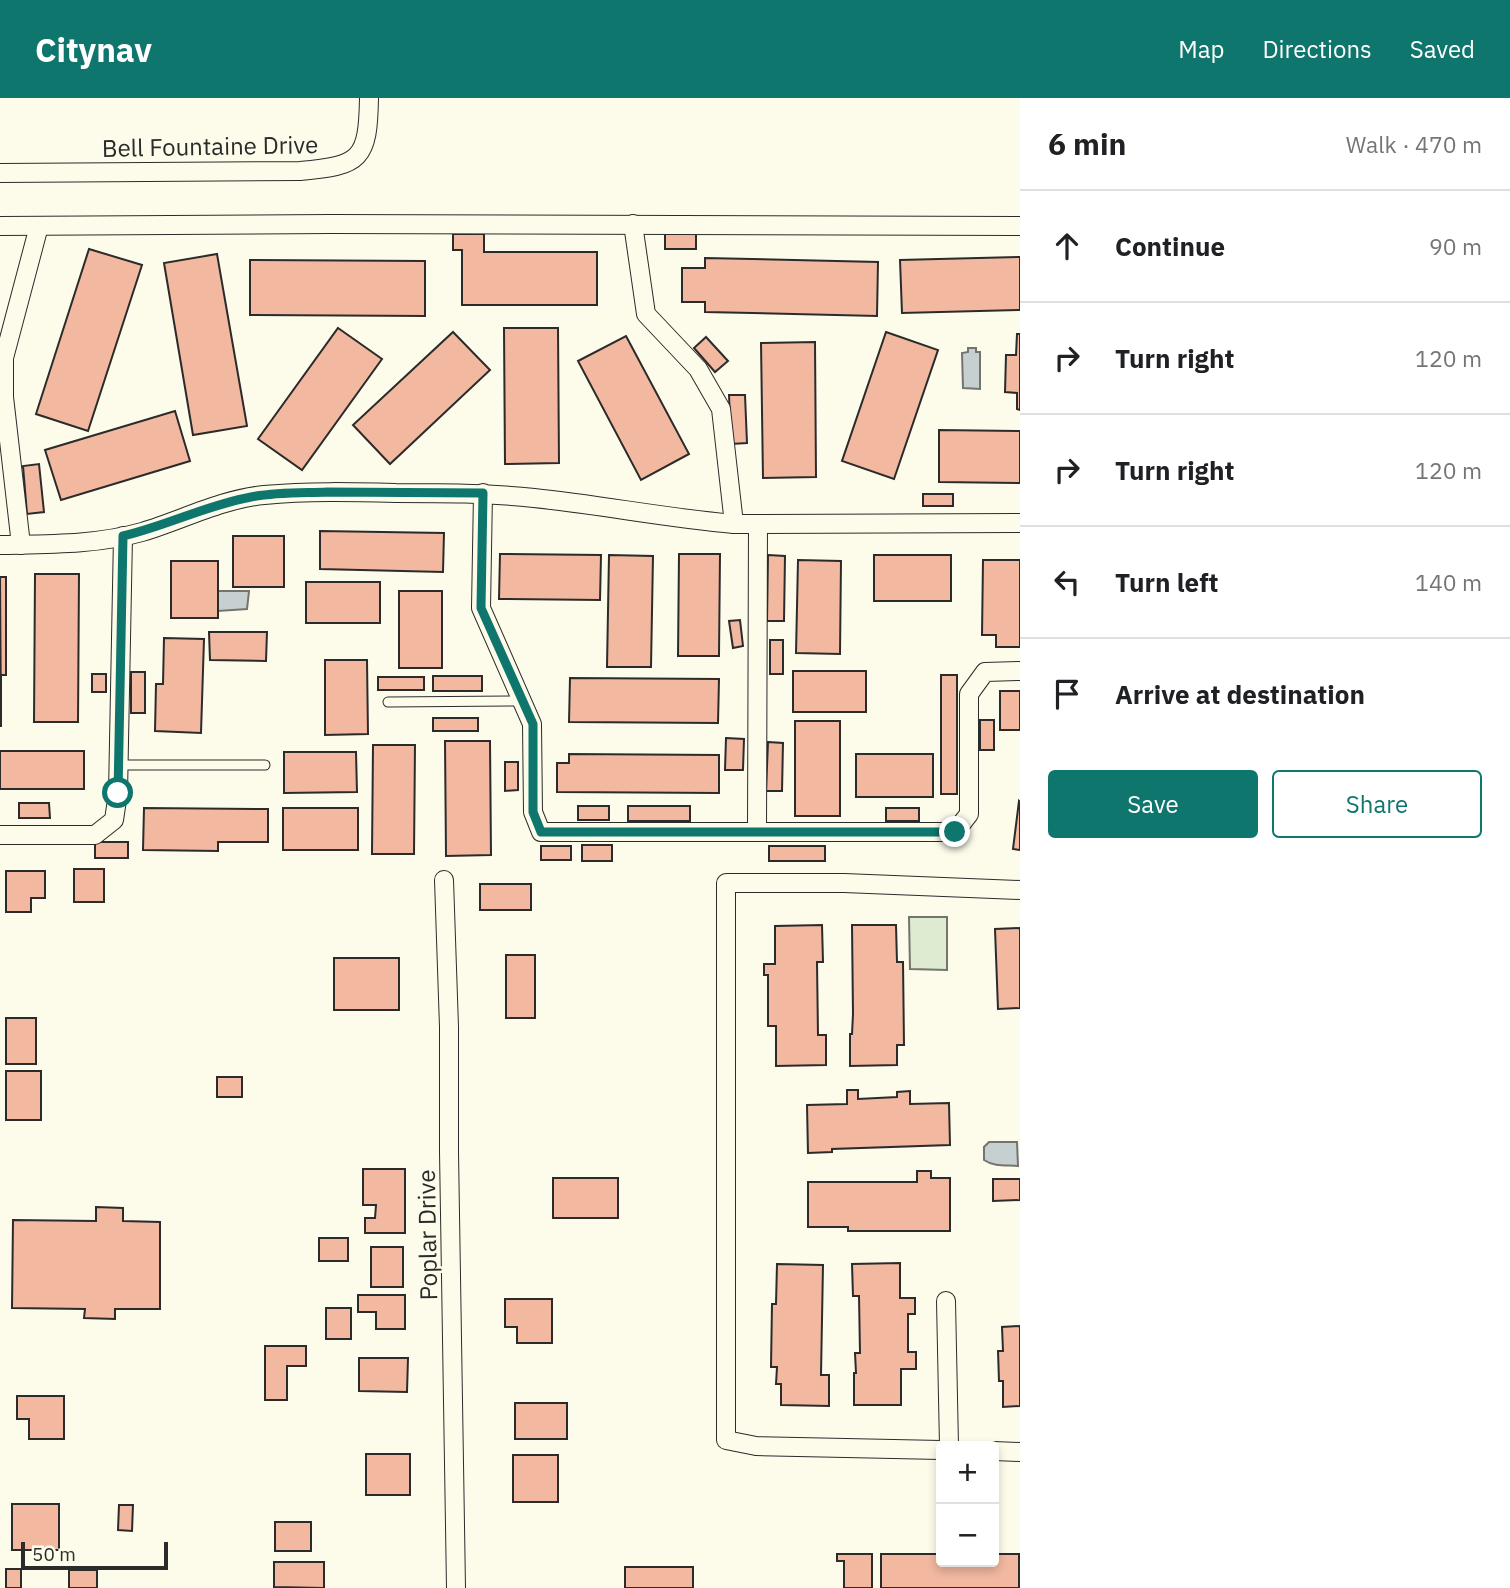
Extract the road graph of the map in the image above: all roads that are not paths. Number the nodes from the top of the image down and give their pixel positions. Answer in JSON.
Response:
{"nodes":[{"id":1,"x":369,"y":98,"type":"edge"},
{"id":2,"x":0,"y":173,"type":"edge"},
{"id":3,"x":633,"y":224,"type":"junction"},
{"id":4,"x":0,"y":226,"type":"edge"},
{"id":5,"x":39,"y":226,"type":"junction"},
{"id":6,"x":1020,"y":226,"type":"edge"},
{"id":7,"x":483,"y":493,"type":"junction"},
{"id":8,"x":1020,"y":523,"type":"edge"},
{"id":9,"x":734,"y":524,"type":"junction"},
{"id":10,"x":758,"y":524,"type":"junction"},
{"id":11,"x":123,"y":536,"type":"junction"},
{"id":12,"x":0,"y":545,"type":"edge"},
{"id":13,"x":22,"y":545,"type":"junction"},
{"id":14,"x":1020,"y":671,"type":"edge"},
{"id":15,"x":523,"y":701,"type":"junction"},
{"id":16,"x":388,"y":702,"type":"dead end"},
{"id":17,"x":118,"y":765,"type":"junction"},
{"id":18,"x":265,"y":765,"type":"dead end"},
{"id":19,"x":757,"y":832,"type":"junction"},
{"id":20,"x":0,"y":835,"type":"edge"},
{"id":21,"x":444,"y":880,"type":"dead end"},
{"id":22,"x":1020,"y":890,"type":"edge"},
{"id":23,"x":946,"y":1301,"type":"dead end"},
{"id":24,"x":948,"y":1441,"type":"edge"},
{"id":25,"x":936,"y":1450,"type":"edge"},
{"id":26,"x":999,"y":1451,"type":"edge"},
{"id":27,"x":1020,"y":1452,"type":"edge"},
{"id":28,"x":456,"y":1588,"type":"edge"}],
"edges":[{"from":1,"to":2,"type":"street","name":"Bell Fountaine Drive"},
{"from":3,"to":5,"type":"street"},
{"from":3,"to":6,"type":"street"},
{"from":3,"to":9,"type":"street"},
{"from":4,"to":5,"type":"street"},
{"from":5,"to":13,"type":"street"},
{"from":7,"to":9,"type":"street"},
{"from":7,"to":11,"type":"street"},
{"from":7,"to":15,"type":"street"},
{"from":8,"to":10,"type":"street"},
{"from":9,"to":10,"type":"street"},
{"from":10,"to":19,"type":"street"},
{"from":11,"to":13,"type":"street"},
{"from":11,"to":17,"type":"street"},
{"from":12,"to":13,"type":"street"},
{"from":14,"to":19,"type":"street"},
{"from":15,"to":16,"type":"lane"},
{"from":15,"to":19,"type":"street"},
{"from":17,"to":18,"type":"lane"},
{"from":17,"to":20,"type":"street"},
{"from":21,"to":28,"type":"street","name":"Poplar Drive"},
{"from":22,"to":25,"type":"street"},
{"from":23,"to":24,"type":"street"},
{"from":26,"to":27,"type":"street"}]}
